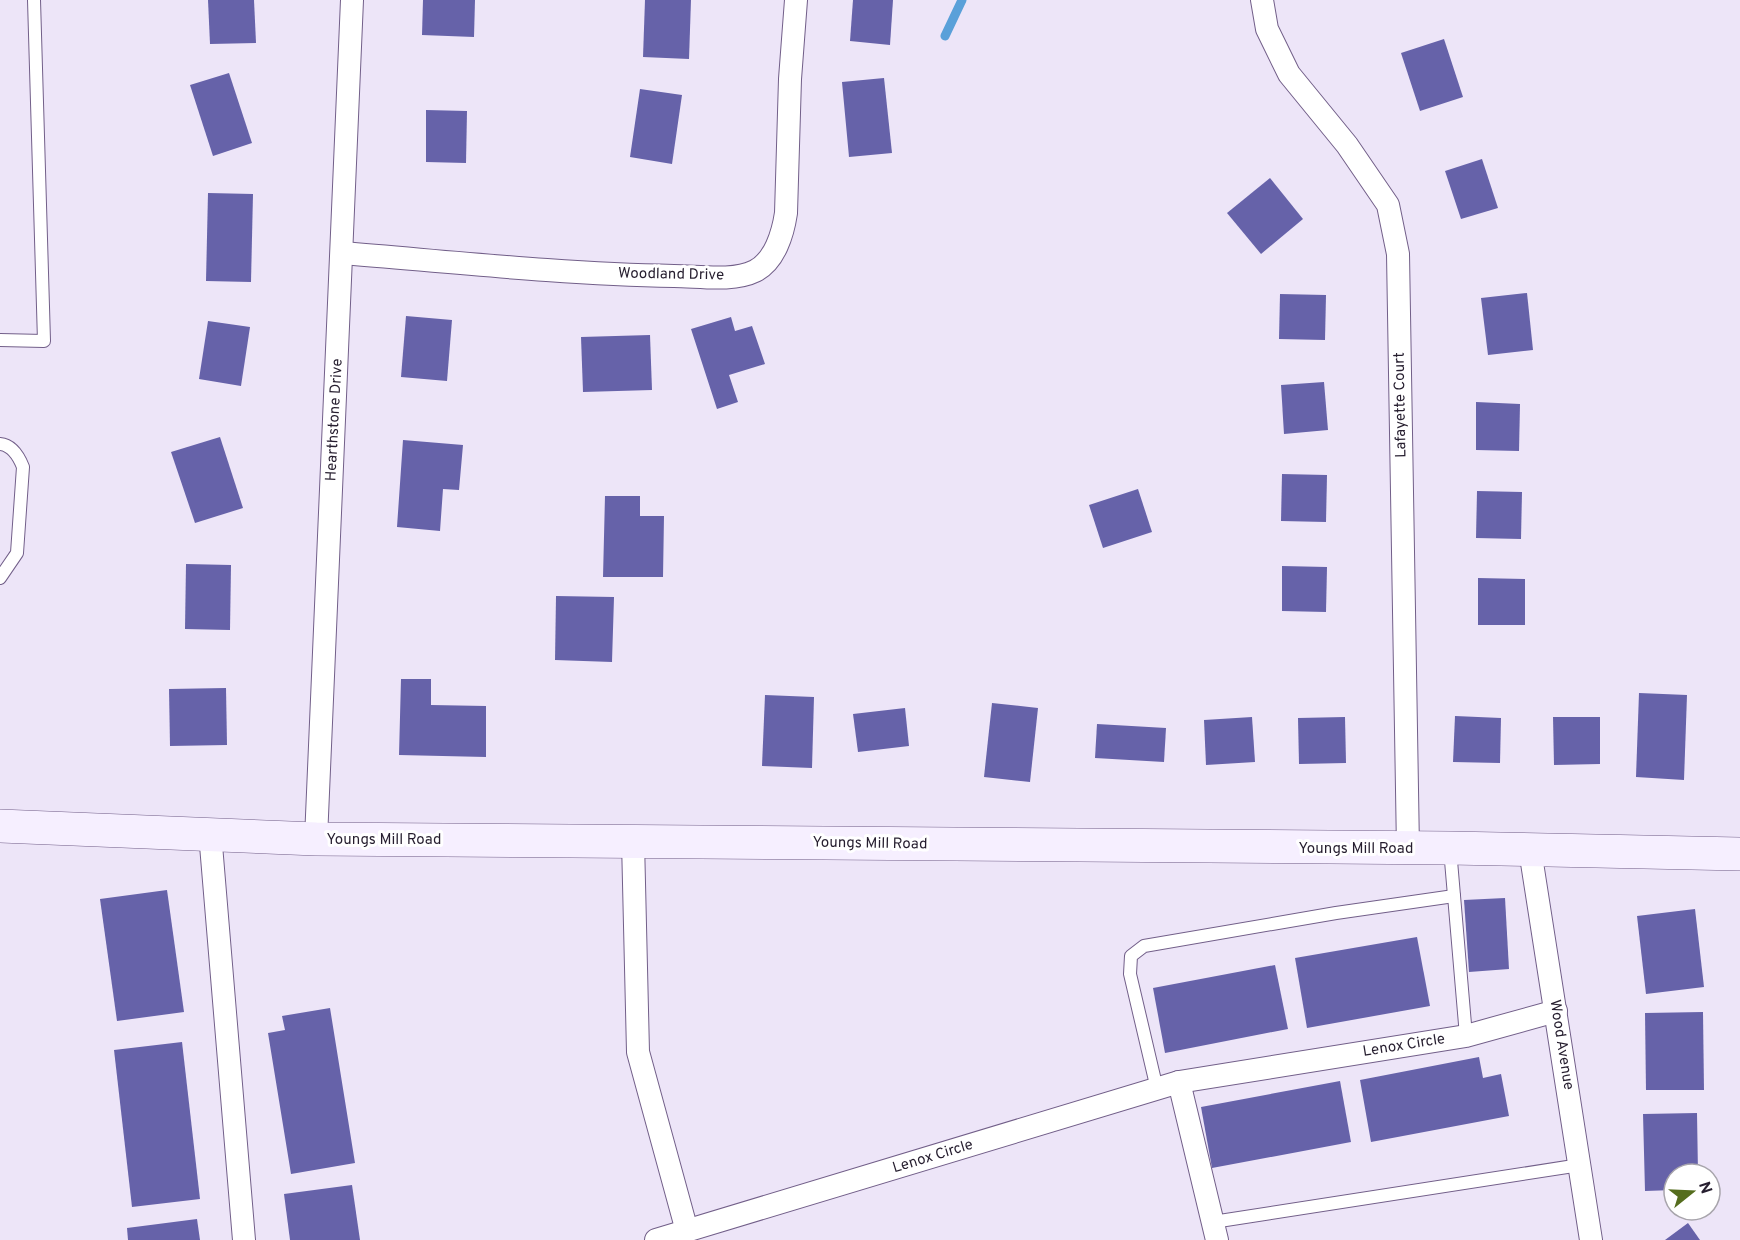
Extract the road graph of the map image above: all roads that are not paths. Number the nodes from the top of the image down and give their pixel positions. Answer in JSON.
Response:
{"nodes":[{"id":1,"x":34,"y":0,"type":"edge"},
{"id":2,"x":352,"y":0,"type":"edge"},
{"id":3,"x":796,"y":0,"type":"edge"},
{"id":4,"x":1262,"y":0,"type":"edge"},
{"id":5,"x":342,"y":253,"type":"junction"},
{"id":6,"x":0,"y":340,"type":"edge"},
{"id":7,"x":0,"y":444,"type":"edge"},
{"id":8,"x":0,"y":578,"type":"edge"},
{"id":9,"x":0,"y":826,"type":"edge"},
{"id":10,"x":210,"y":833,"type":"junction"},
{"id":11,"x":316,"y":839,"type":"junction"},
{"id":12,"x":633,"y":842,"type":"junction"},
{"id":13,"x":1450,"y":848,"type":"junction"},
{"id":14,"x":1408,"y":849,"type":"junction"},
{"id":15,"x":1530,"y":850,"type":"junction"},
{"id":16,"x":1740,"y":854,"type":"edge"},
{"id":17,"x":1454,"y":896,"type":"junction"},
{"id":18,"x":1556,"y":1011,"type":"junction"},
{"id":19,"x":1466,"y":1036,"type":"junction"},
{"id":20,"x":1168,"y":1086,"type":"junction"},
{"id":21,"x":1580,"y":1165,"type":"junction"},
{"id":22,"x":687,"y":1231,"type":"junction"},
{"id":23,"x":1215,"y":1231,"type":"edge"},
{"id":24,"x":244,"y":1240,"type":"edge"},
{"id":25,"x":656,"y":1240,"type":"edge"},
{"id":26,"x":1591,"y":1240,"type":"edge"}],
"edges":[{"from":1,"to":6,"type":"lane"},
{"from":2,"to":5,"type":"street","name":"Hearthstone Drive"},
{"from":3,"to":5,"type":"street","name":"Woodland Drive"},
{"from":4,"to":14,"type":"street","name":"Lafayette Court"},
{"from":5,"to":11,"type":"street","name":"Hearthstone Drive"},
{"from":7,"to":8,"type":"lane"},
{"from":9,"to":10,"type":"street","name":"Youngs Mill Road"},
{"from":10,"to":11,"type":"street","name":"Youngs Mill Road"},
{"from":10,"to":24,"type":"street"},
{"from":11,"to":12,"type":"street","name":"Youngs Mill Road"},
{"from":12,"to":14,"type":"street","name":"Youngs Mill Road"},
{"from":12,"to":22,"type":"street"},
{"from":13,"to":14,"type":"street","name":"Youngs Mill Road"},
{"from":13,"to":15,"type":"street","name":"Youngs Mill Road"},
{"from":13,"to":17,"type":"lane"},
{"from":15,"to":16,"type":"street","name":"Youngs Mill Road"},
{"from":15,"to":18,"type":"street","name":"Wood Avenue"},
{"from":17,"to":19,"type":"lane"},
{"from":17,"to":20,"type":"lane"},
{"from":18,"to":19,"type":"street","name":"Lenox Circle"},
{"from":18,"to":21,"type":"street","name":"Wood Avenue"},
{"from":19,"to":20,"type":"street","name":"Lenox Circle"},
{"from":20,"to":22,"type":"street","name":"Lenox Circle"},
{"from":20,"to":23,"type":"street"},
{"from":21,"to":23,"type":"lane"},
{"from":21,"to":26,"type":"street","name":"Wood Avenue"},
{"from":22,"to":25,"type":"street","name":"Lenox Circle"}]}
